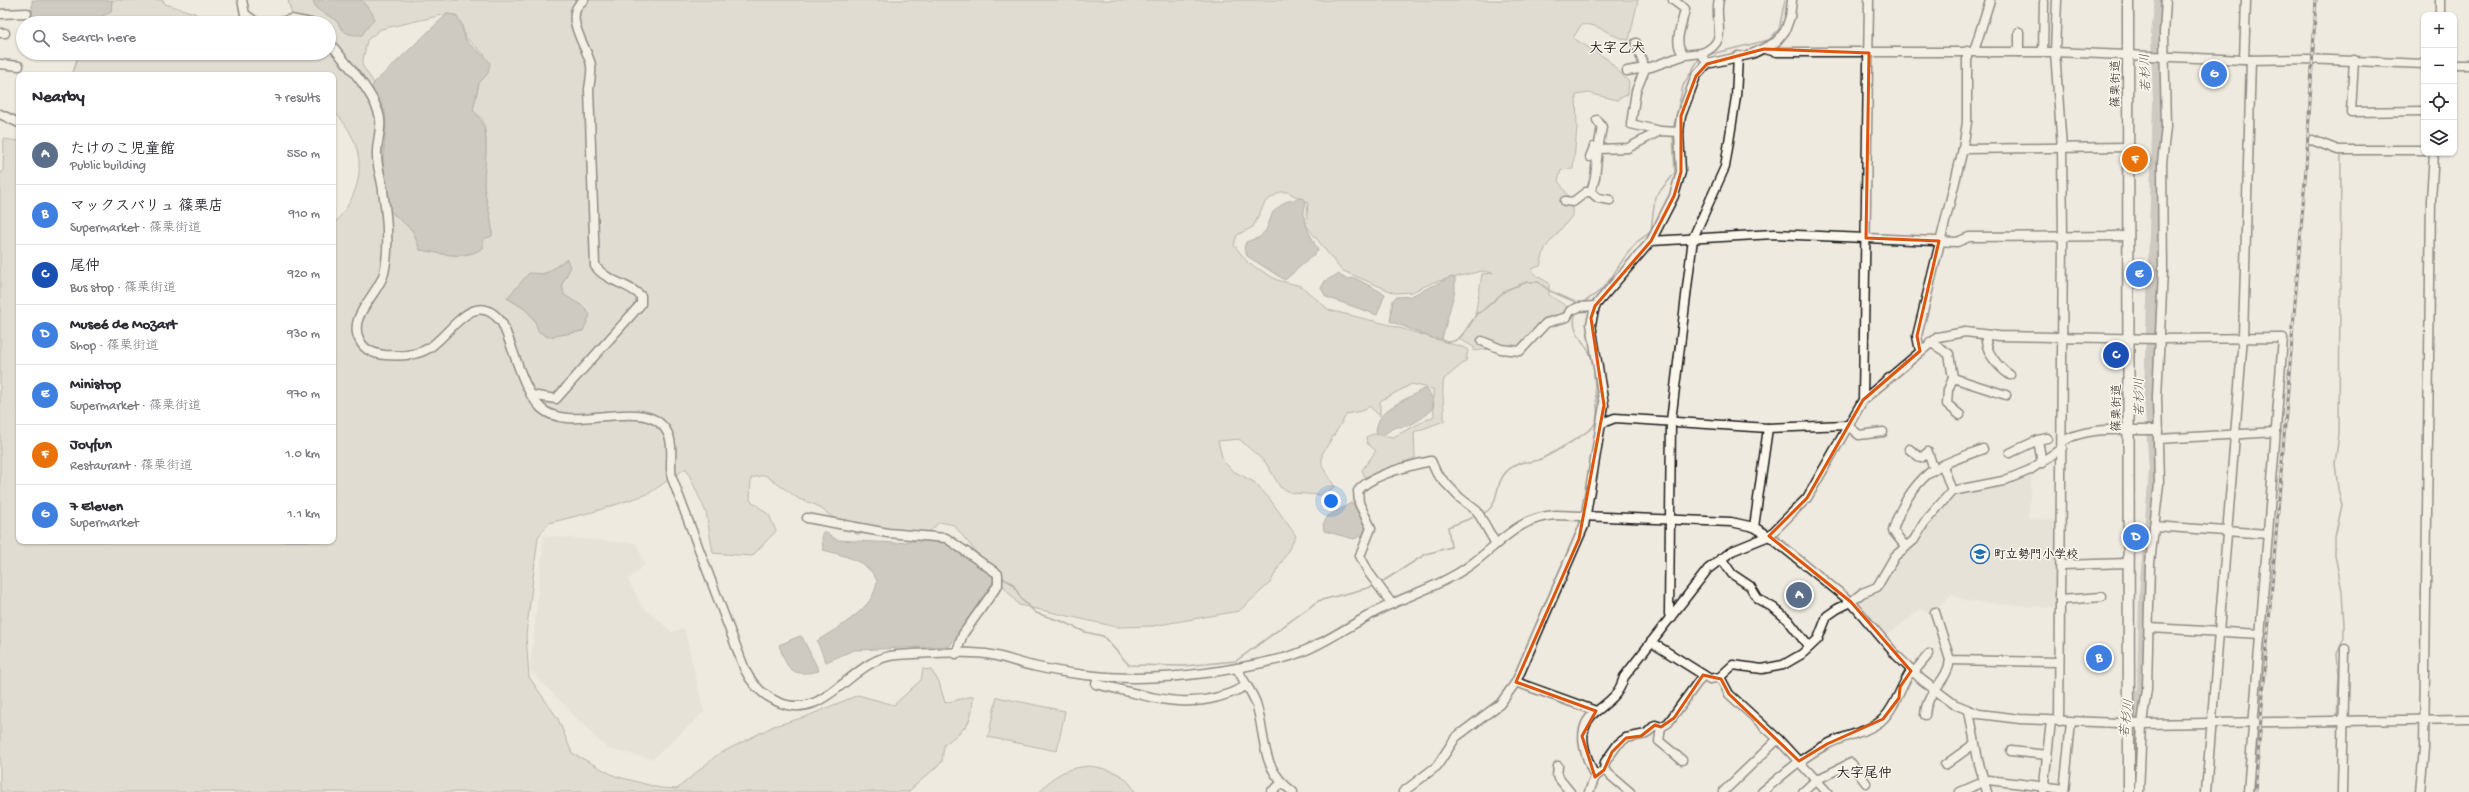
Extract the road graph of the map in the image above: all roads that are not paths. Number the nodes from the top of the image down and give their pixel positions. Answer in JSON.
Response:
{"nodes":[{"id":1,"x":242,"y":0,"type":"edge"},
{"id":2,"x":584,"y":0,"type":"edge"},
{"id":3,"x":1673,"y":0,"type":"edge"},
{"id":4,"x":1719,"y":0,"type":"edge"},
{"id":5,"x":1792,"y":0,"type":"edge"},
{"id":6,"x":1869,"y":0,"type":"edge"},
{"id":7,"x":1990,"y":0,"type":"edge"},
{"id":8,"x":2058,"y":0,"type":"edge"},
{"id":9,"x":2128,"y":0,"type":"edge"},
{"id":10,"x":2166,"y":0,"type":"edge"},
{"id":11,"x":2246,"y":0,"type":"edge"},
{"id":12,"x":2440,"y":0,"type":"edge"},
{"id":13,"x":2044,"y":2,"type":"dead end"},
{"id":14,"x":2440,"y":12,"type":"edge"},
{"id":15,"x":27,"y":13,"type":"dead end"},
{"id":16,"x":0,"y":14,"type":"edge"},
{"id":17,"x":248,"y":16,"type":"edge"},
{"id":18,"x":2019,"y":32,"type":"dead end"},
{"id":19,"x":1636,"y":43,"type":"dead end"},
{"id":20,"x":1764,"y":49,"type":"junction"},
{"id":21,"x":336,"y":51,"type":"edge"},
{"id":22,"x":1971,"y":51,"type":"junction"},
{"id":23,"x":2019,"y":52,"type":"junction"},
{"id":24,"x":2044,"y":52,"type":"junction"},
{"id":25,"x":2055,"y":52,"type":"junction"},
{"id":26,"x":1869,"y":53,"type":"junction"},
{"id":27,"x":2128,"y":54,"type":"junction"},
{"id":28,"x":1684,"y":55,"type":"junction"},
{"id":29,"x":1738,"y":56,"type":"junction"},
{"id":30,"x":2164,"y":57,"type":"junction"},
{"id":31,"x":1704,"y":58,"type":"junction"},
{"id":32,"x":2248,"y":60,"type":"junction"},
{"id":33,"x":2354,"y":60,"type":"junction"},
{"id":34,"x":0,"y":64,"type":"edge"},
{"id":35,"x":2421,"y":64,"type":"edge"},
{"id":36,"x":2457,"y":65,"type":"edge"},
{"id":37,"x":2469,"y":65,"type":"edge"},
{"id":38,"x":19,"y":66,"type":"dead end"},
{"id":39,"x":1645,"y":68,"type":"junction"},
{"id":40,"x":1627,"y":71,"type":"dead end"},
{"id":41,"x":2421,"y":111,"type":"edge"},
{"id":42,"x":0,"y":114,"type":"edge"},
{"id":43,"x":1596,"y":120,"type":"dead end"},
{"id":44,"x":16,"y":122,"type":"edge"},
{"id":45,"x":1660,"y":131,"type":"junction"},
{"id":46,"x":1675,"y":132,"type":"junction"},
{"id":47,"x":2312,"y":140,"type":"dead end"},
{"id":48,"x":2128,"y":147,"type":"junction"},
{"id":49,"x":2062,"y":148,"type":"junction"},
{"id":50,"x":1598,"y":149,"type":"junction"},
{"id":51,"x":1963,"y":149,"type":"junction"},
{"id":52,"x":2421,"y":150,"type":"edge"},
{"id":53,"x":2434,"y":156,"type":"edge"},
{"id":54,"x":1590,"y":157,"type":"dead end"},
{"id":55,"x":1591,"y":192,"type":"junction"},
{"id":56,"x":1610,"y":200,"type":"dead end"},
{"id":57,"x":1565,"y":201,"type":"dead end"},
{"id":58,"x":2128,"y":236,"type":"junction"},
{"id":59,"x":2063,"y":237,"type":"junction"},
{"id":60,"x":1693,"y":238,"type":"junction"},
{"id":61,"x":1866,"y":238,"type":"junction"},
{"id":62,"x":1651,"y":241,"type":"junction"},
{"id":63,"x":1939,"y":241,"type":"junction"},
{"id":64,"x":1595,"y":306,"type":"junction"},
{"id":65,"x":1986,"y":335,"type":"junction"},
{"id":66,"x":2061,"y":337,"type":"junction"},
{"id":67,"x":2128,"y":337,"type":"junction"},
{"id":68,"x":2244,"y":337,"type":"junction"},
{"id":69,"x":2160,"y":339,"type":"junction"},
{"id":70,"x":1482,"y":341,"type":"dead end"},
{"id":71,"x":1930,"y":342,"type":"junction"},
{"id":72,"x":1920,"y":351,"type":"junction"},
{"id":73,"x":2010,"y":375,"type":"dead end"},
{"id":74,"x":1953,"y":378,"type":"junction"},
{"id":75,"x":531,"y":395,"type":"junction"},
{"id":76,"x":2006,"y":395,"type":"dead end"},
{"id":77,"x":1863,"y":400,"type":"junction"},
{"id":78,"x":1960,"y":415,"type":"dead end"},
{"id":79,"x":1671,"y":422,"type":"junction"},
{"id":80,"x":1602,"y":423,"type":"junction"},
{"id":81,"x":1847,"y":425,"type":"junction"},
{"id":82,"x":1768,"y":428,"type":"junction"},
{"id":83,"x":2158,"y":430,"type":"junction"},
{"id":84,"x":2128,"y":431,"type":"junction"},
{"id":85,"x":1883,"y":432,"type":"dead end"},
{"id":86,"x":2276,"y":432,"type":"junction"},
{"id":87,"x":2235,"y":435,"type":"junction"},
{"id":88,"x":2047,"y":438,"type":"dead end"},
{"id":89,"x":2159,"y":439,"type":"junction"},
{"id":90,"x":2038,"y":440,"type":"junction"},
{"id":91,"x":2062,"y":445,"type":"junction"},
{"id":92,"x":1909,"y":449,"type":"dead end"},
{"id":93,"x":1984,"y":449,"type":"dead end"},
{"id":94,"x":2010,"y":453,"type":"dead end"},
{"id":95,"x":2042,"y":463,"type":"junction"},
{"id":96,"x":1944,"y":466,"type":"junction"},
{"id":97,"x":1934,"y":470,"type":"junction"},
{"id":98,"x":1952,"y":491,"type":"junction"},
{"id":99,"x":1586,"y":517,"type":"junction"},
{"id":100,"x":807,"y":518,"type":"dead end"},
{"id":101,"x":1670,"y":518,"type":"junction"},
{"id":102,"x":2154,"y":526,"type":"junction"},
{"id":103,"x":1754,"y":527,"type":"junction"},
{"id":104,"x":2228,"y":530,"type":"junction"},
{"id":105,"x":2268,"y":534,"type":"junction"},
{"id":106,"x":1769,"y":536,"type":"junction"},
{"id":107,"x":1496,"y":544,"type":"junction"},
{"id":108,"x":1906,"y":547,"type":"junction"},
{"id":109,"x":1721,"y":558,"type":"junction"},
{"id":110,"x":2129,"y":563,"type":"junction"},
{"id":111,"x":2061,"y":565,"type":"junction"},
{"id":112,"x":2102,"y":597,"type":"dead end"},
{"id":113,"x":2060,"y":600,"type":"junction"},
{"id":114,"x":1852,"y":602,"type":"junction"},
{"id":115,"x":1392,"y":604,"type":"junction"},
{"id":116,"x":1935,"y":612,"type":"dead end"},
{"id":117,"x":1672,"y":618,"type":"junction"},
{"id":118,"x":2149,"y":628,"type":"junction"},
{"id":119,"x":2221,"y":631,"type":"junction"},
{"id":120,"x":2261,"y":634,"type":"junction"},
{"id":121,"x":1652,"y":642,"type":"junction"},
{"id":122,"x":1809,"y":647,"type":"junction"},
{"id":123,"x":2345,"y":649,"type":"dead end"},
{"id":124,"x":956,"y":654,"type":"junction"},
{"id":125,"x":1928,"y":654,"type":"dead end"},
{"id":126,"x":1950,"y":660,"type":"junction"},
{"id":127,"x":2059,"y":662,"type":"junction"},
{"id":128,"x":1236,"y":668,"type":"junction"},
{"id":129,"x":1912,"y":672,"type":"junction"},
{"id":130,"x":1703,"y":675,"type":"junction"},
{"id":131,"x":1720,"y":677,"type":"junction"},
{"id":132,"x":1516,"y":682,"type":"junction"},
{"id":133,"x":1096,"y":684,"type":"dead end"},
{"id":134,"x":1246,"y":686,"type":"junction"},
{"id":135,"x":1934,"y":689,"type":"junction"},
{"id":136,"x":1969,"y":710,"type":"junction"},
{"id":137,"x":1596,"y":711,"type":"junction"},
{"id":138,"x":1925,"y":715,"type":"dead end"},
{"id":139,"x":2469,"y":719,"type":"edge"},
{"id":140,"x":2423,"y":720,"type":"junction"},
{"id":141,"x":2055,"y":721,"type":"junction"},
{"id":142,"x":2343,"y":721,"type":"junction"},
{"id":143,"x":2071,"y":722,"type":"junction"},
{"id":144,"x":2135,"y":723,"type":"junction"},
{"id":145,"x":2212,"y":723,"type":"junction"},
{"id":146,"x":2254,"y":723,"type":"junction"},
{"id":147,"x":1661,"y":727,"type":"junction"},
{"id":148,"x":1778,"y":739,"type":"junction"},
{"id":149,"x":1974,"y":744,"type":"junction"},
{"id":150,"x":2011,"y":751,"type":"dead end"},
{"id":151,"x":2047,"y":755,"type":"junction"},
{"id":152,"x":1682,"y":760,"type":"dead end"},
{"id":153,"x":1799,"y":761,"type":"junction"},
{"id":154,"x":1945,"y":765,"type":"dead end"},
{"id":155,"x":1558,"y":766,"type":"dead end"},
{"id":156,"x":1604,"y":770,"type":"junction"},
{"id":157,"x":1595,"y":777,"type":"junction"},
{"id":158,"x":1816,"y":780,"type":"junction"},
{"id":159,"x":1983,"y":782,"type":"junction"},
{"id":160,"x":1282,"y":783,"type":"junction"},
{"id":161,"x":1866,"y":783,"type":"dead end"},
{"id":162,"x":2043,"y":789,"type":"edge"},
{"id":163,"x":2064,"y":791,"type":"edge"},
{"id":164,"x":1271,"y":792,"type":"edge"},
{"id":165,"x":1293,"y":792,"type":"edge"},
{"id":166,"x":1403,"y":792,"type":"edge"},
{"id":167,"x":1570,"y":792,"type":"edge"},
{"id":168,"x":1589,"y":792,"type":"edge"},
{"id":169,"x":1630,"y":792,"type":"edge"},
{"id":170,"x":1723,"y":792,"type":"edge"},
{"id":171,"x":1762,"y":792,"type":"edge"},
{"id":172,"x":1803,"y":792,"type":"edge"},
{"id":173,"x":1827,"y":792,"type":"edge"},
{"id":174,"x":1960,"y":792,"type":"edge"},
{"id":175,"x":1987,"y":792,"type":"edge"},
{"id":176,"x":2129,"y":792,"type":"edge"},
{"id":177,"x":2139,"y":792,"type":"edge"},
{"id":178,"x":2206,"y":792,"type":"edge"},
{"id":179,"x":2248,"y":792,"type":"edge"},
{"id":180,"x":2342,"y":792,"type":"edge"},
{"id":181,"x":2420,"y":792,"type":"edge"}],
"edges":[{"from":1,"to":17,"type":"street"},
{"from":2,"to":75,"type":"street"},
{"from":3,"to":28,"type":"street"},
{"from":4,"to":31,"type":"street"},
{"from":5,"to":20,"type":"street"},
{"from":6,"to":26,"type":"street"},
{"from":7,"to":22,"type":"street"},
{"from":8,"to":25,"type":"street"},
{"from":9,"to":27,"type":"main road","name":"篠栗街道"},
{"from":10,"to":30,"type":"street"},
{"from":11,"to":32,"type":"street"},
{"from":12,"to":14,"type":"street"},
{"from":13,"to":24,"type":"street"},
{"from":15,"to":16,"type":"street"},
{"from":18,"to":23,"type":"street"},
{"from":19,"to":39,"type":"street"},
{"from":20,"to":26,"type":"street"},
{"from":20,"to":29,"type":"street"},
{"from":21,"to":75,"type":"street"},
{"from":22,"to":23,"type":"street"},
{"from":22,"to":26,"type":"street"},
{"from":22,"to":51,"type":"street"},
{"from":23,"to":24,"type":"street"},
{"from":24,"to":25,"type":"street"},
{"from":25,"to":27,"type":"street"},
{"from":25,"to":49,"type":"street"},
{"from":26,"to":61,"type":"street"},
{"from":27,"to":30,"type":"street"},
{"from":27,"to":48,"type":"main road","name":"篠栗街道"},
{"from":28,"to":31,"type":"street"},
{"from":28,"to":39,"type":"street"},
{"from":29,"to":31,"type":"street"},
{"from":29,"to":60,"type":"street"},
{"from":30,"to":32,"type":"street"},
{"from":30,"to":69,"type":"street"},
{"from":31,"to":46,"type":"street"},
{"from":32,"to":33,"type":"street"},
{"from":32,"to":68,"type":"street"},
{"from":33,"to":35,"type":"street"},
{"from":33,"to":41,"type":"street"},
{"from":34,"to":38,"type":"street"},
{"from":36,"to":37,"type":"street"},
{"from":39,"to":40,"type":"street"},
{"from":39,"to":45,"type":"street"},
{"from":42,"to":44,"type":"street"},
{"from":43,"to":50,"type":"street"},
{"from":45,"to":46,"type":"street"},
{"from":45,"to":50,"type":"street"},
{"from":46,"to":62,"type":"street"},
{"from":47,"to":52,"type":"street"},
{"from":48,"to":49,"type":"street"},
{"from":48,"to":58,"type":"main road","name":"篠栗街道"},
{"from":49,"to":51,"type":"street"},
{"from":49,"to":59,"type":"street"},
{"from":50,"to":54,"type":"street"},
{"from":50,"to":55,"type":"street"},
{"from":51,"to":63,"type":"street"},
{"from":53,"to":140,"type":"street"},
{"from":55,"to":56,"type":"street"},
{"from":55,"to":57,"type":"street"},
{"from":58,"to":59,"type":"street"},
{"from":58,"to":67,"type":"main road","name":"篠栗街道"},
{"from":59,"to":63,"type":"street"},
{"from":59,"to":66,"type":"street"},
{"from":60,"to":61,"type":"street"},
{"from":60,"to":62,"type":"street"},
{"from":60,"to":79,"type":"street"},
{"from":61,"to":63,"type":"street"},
{"from":61,"to":77,"type":"street"},
{"from":62,"to":64,"type":"street"},
{"from":63,"to":72,"type":"street"},
{"from":64,"to":70,"type":"street"},
{"from":64,"to":80,"type":"street"},
{"from":65,"to":66,"type":"street"},
{"from":65,"to":71,"type":"street"},
{"from":65,"to":73,"type":"street"},
{"from":66,"to":67,"type":"street"},
{"from":66,"to":91,"type":"street"},
{"from":67,"to":69,"type":"street"},
{"from":67,"to":84,"type":"main road","name":"篠栗街道"},
{"from":68,"to":69,"type":"street"},
{"from":68,"to":86,"type":"street"},
{"from":68,"to":87,"type":"street"},
{"from":69,"to":83,"type":"street"},
{"from":71,"to":72,"type":"street"},
{"from":71,"to":74,"type":"street"},
{"from":72,"to":77,"type":"street"},
{"from":74,"to":76,"type":"street"},
{"from":74,"to":78,"type":"street"},
{"from":75,"to":124,"type":"street"},
{"from":77,"to":81,"type":"street"},
{"from":79,"to":80,"type":"street"},
{"from":79,"to":82,"type":"street"},
{"from":79,"to":101,"type":"street"},
{"from":80,"to":99,"type":"street"},
{"from":81,"to":82,"type":"street"},
{"from":81,"to":85,"type":"street"},
{"from":81,"to":106,"type":"street"},
{"from":82,"to":103,"type":"street"},
{"from":83,"to":84,"type":"street"},
{"from":83,"to":89,"type":"street"},
{"from":84,"to":91,"type":"street"},
{"from":84,"to":110,"type":"main road","name":"篠栗街道"},
{"from":86,"to":87,"type":"street"},
{"from":86,"to":105,"type":"street"},
{"from":87,"to":89,"type":"street"},
{"from":87,"to":104,"type":"street"},
{"from":88,"to":90,"type":"street"},
{"from":89,"to":102,"type":"street"},
{"from":90,"to":94,"type":"street"},
{"from":90,"to":95,"type":"street"},
{"from":91,"to":95,"type":"street"},
{"from":91,"to":111,"type":"street"},
{"from":92,"to":97,"type":"street"},
{"from":93,"to":96,"type":"street"},
{"from":95,"to":98,"type":"street"},
{"from":96,"to":97,"type":"street"},
{"from":96,"to":98,"type":"street"},
{"from":97,"to":108,"type":"street"},
{"from":98,"to":108,"type":"street"},
{"from":99,"to":101,"type":"street"},
{"from":99,"to":107,"type":"street"},
{"from":99,"to":132,"type":"street"},
{"from":100,"to":124,"type":"street"},
{"from":101,"to":103,"type":"street"},
{"from":101,"to":117,"type":"street"},
{"from":102,"to":104,"type":"street"},
{"from":102,"to":118,"type":"street"},
{"from":103,"to":106,"type":"street"},
{"from":104,"to":105,"type":"street"},
{"from":104,"to":119,"type":"street"},
{"from":105,"to":120,"type":"street"},
{"from":106,"to":109,"type":"street"},
{"from":106,"to":114,"type":"street"},
{"from":107,"to":115,"type":"street"},
{"from":107,"to":115,"type":"street"},
{"from":108,"to":114,"type":"street"},
{"from":109,"to":117,"type":"street"},
{"from":109,"to":122,"type":"street"},
{"from":110,"to":111,"type":"street"},
{"from":110,"to":144,"type":"main road","name":"篠栗街道"},
{"from":111,"to":113,"type":"street"},
{"from":112,"to":113,"type":"street"},
{"from":113,"to":127,"type":"street"},
{"from":114,"to":122,"type":"street"},
{"from":114,"to":129,"type":"street"},
{"from":115,"to":128,"type":"street"},
{"from":116,"to":126,"type":"street"},
{"from":117,"to":121,"type":"street"},
{"from":118,"to":119,"type":"street"},
{"from":118,"to":144,"type":"street"},
{"from":119,"to":120,"type":"street"},
{"from":119,"to":145,"type":"street"},
{"from":120,"to":146,"type":"street"},
{"from":121,"to":130,"type":"street"},
{"from":121,"to":137,"type":"street"},
{"from":122,"to":131,"type":"street"},
{"from":123,"to":142,"type":"street"},
{"from":124,"to":128,"type":"street"},
{"from":125,"to":129,"type":"street"},
{"from":126,"to":127,"type":"street"},
{"from":126,"to":135,"type":"street"},
{"from":127,"to":141,"type":"street"},
{"from":128,"to":134,"type":"street"},
{"from":129,"to":135,"type":"street"},
{"from":129,"to":153,"type":"street"},
{"from":130,"to":131,"type":"street"},
{"from":130,"to":147,"type":"street"},
{"from":131,"to":148,"type":"street"},
{"from":132,"to":137,"type":"street"},
{"from":132,"to":166,"type":"street"},
{"from":133,"to":134,"type":"street"},
{"from":134,"to":160,"type":"street"},
{"from":135,"to":136,"type":"street"},
{"from":135,"to":138,"type":"street"},
{"from":136,"to":141,"type":"street"},
{"from":136,"to":149,"type":"street"},
{"from":137,"to":157,"type":"street"},
{"from":139,"to":140,"type":"street"},
{"from":140,"to":142,"type":"street"},
{"from":140,"to":181,"type":"street"},
{"from":141,"to":143,"type":"street"},
{"from":141,"to":151,"type":"street"},
{"from":142,"to":146,"type":"street"},
{"from":142,"to":180,"type":"street"},
{"from":143,"to":144,"type":"street"},
{"from":143,"to":163,"type":"street"},
{"from":144,"to":145,"type":"street"},
{"from":144,"to":176,"type":"main road","name":"篠栗街道"},
{"from":144,"to":177,"type":"street"},
{"from":145,"to":146,"type":"street"},
{"from":145,"to":178,"type":"street"},
{"from":146,"to":179,"type":"street"},
{"from":147,"to":152,"type":"street"},
{"from":147,"to":156,"type":"street"},
{"from":148,"to":153,"type":"street"},
{"from":148,"to":170,"type":"street"},
{"from":149,"to":154,"type":"street"},
{"from":149,"to":159,"type":"street"},
{"from":150,"to":151,"type":"street"},
{"from":151,"to":162,"type":"street"},
{"from":153,"to":158,"type":"street"},
{"from":153,"to":171,"type":"street"},
{"from":155,"to":167,"type":"street"},
{"from":156,"to":157,"type":"street"},
{"from":156,"to":169,"type":"street"},
{"from":157,"to":168,"type":"street"},
{"from":158,"to":161,"type":"street"},
{"from":158,"to":172,"type":"street"},
{"from":158,"to":173,"type":"street"},
{"from":159,"to":162,"type":"street"},
{"from":159,"to":174,"type":"street"},
{"from":159,"to":175,"type":"street"},
{"from":160,"to":164,"type":"street"},
{"from":160,"to":165,"type":"street"},
{"from":162,"to":163,"type":"street"}]}
